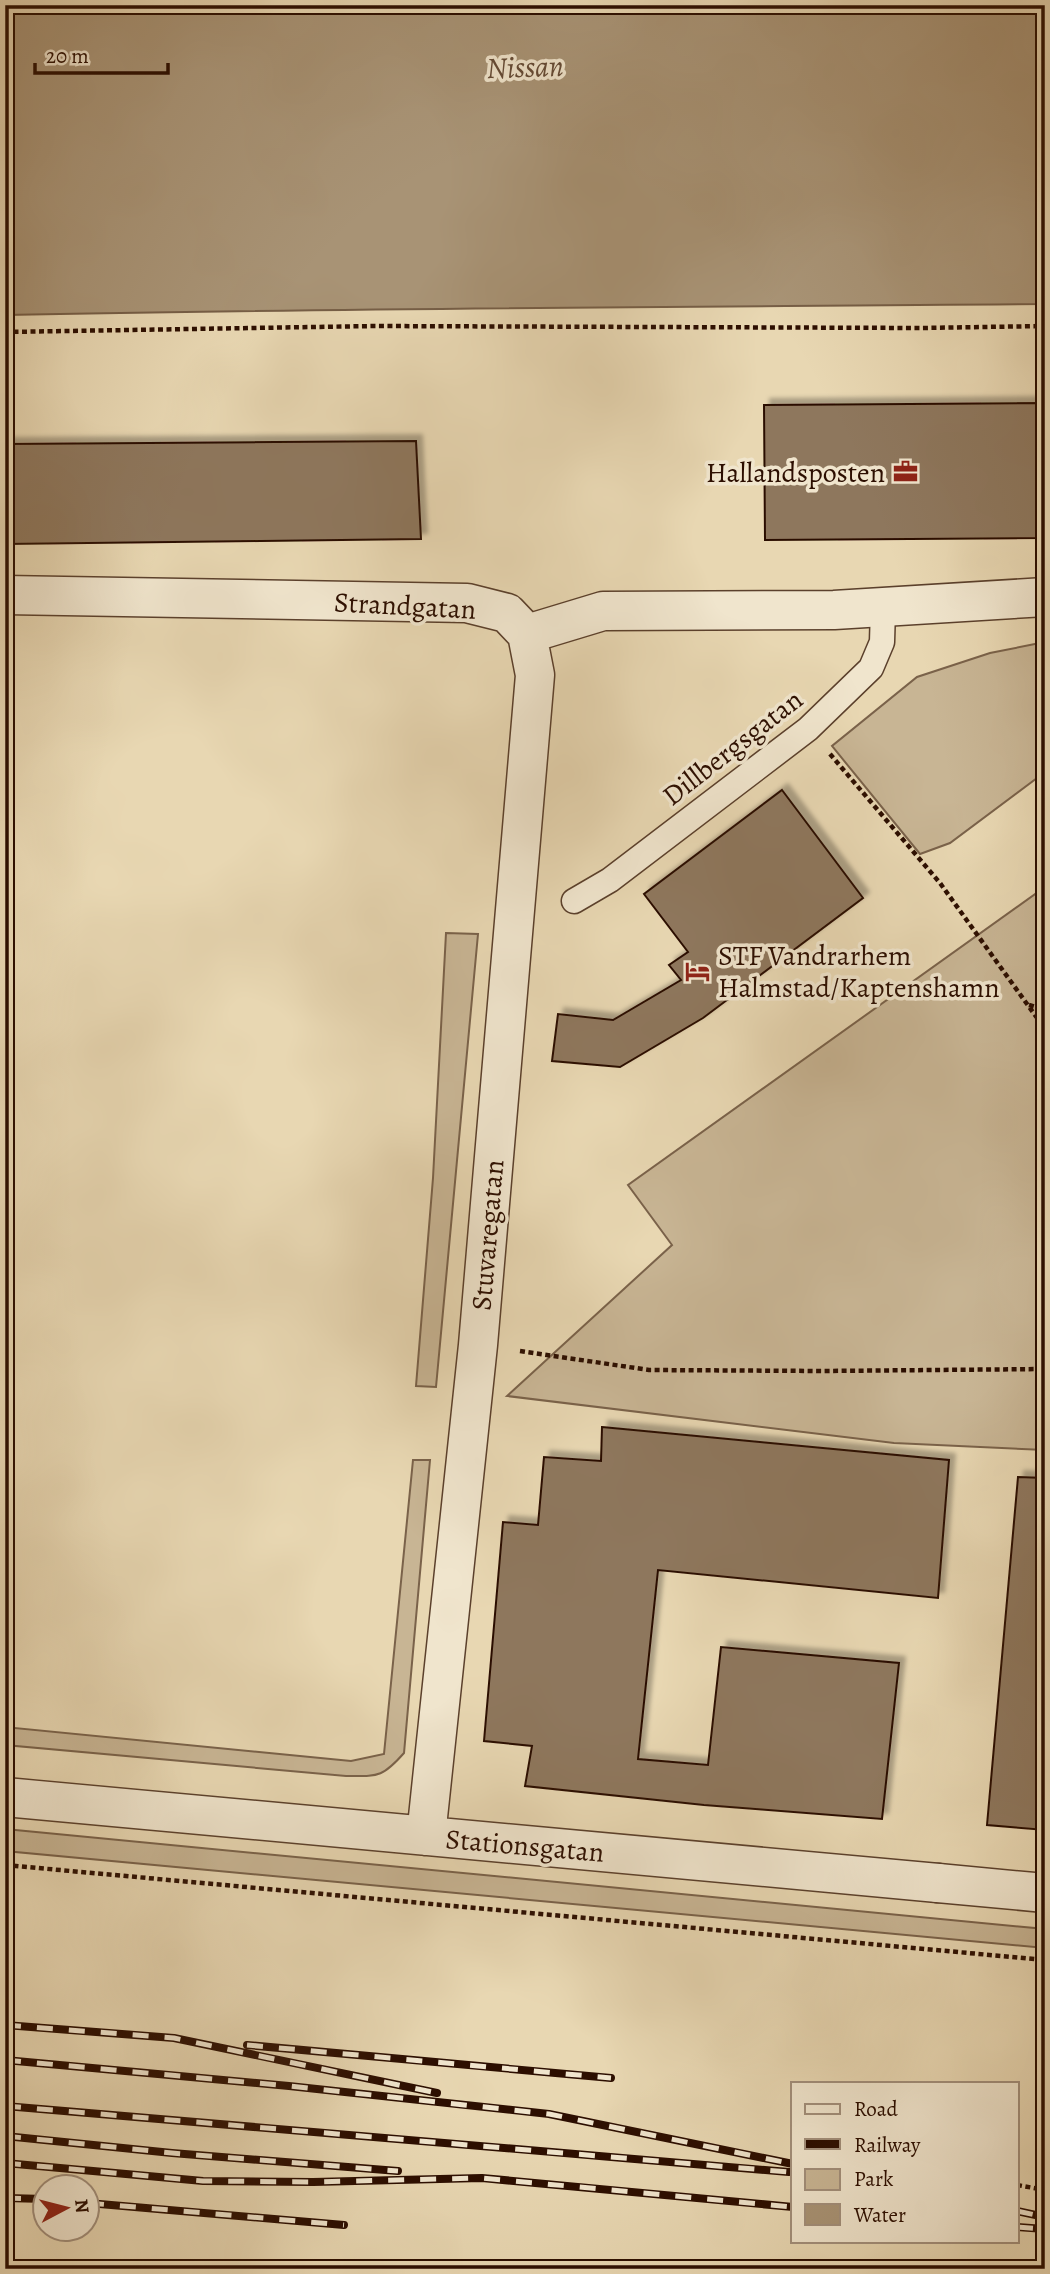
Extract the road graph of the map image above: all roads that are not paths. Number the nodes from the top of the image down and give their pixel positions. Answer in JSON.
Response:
{"nodes":[{"id":1,"x":5,"y":595,"type":"edge"},
{"id":2,"x":1045,"y":597,"type":"edge"},
{"id":3,"x":883,"y":608,"type":"junction"},
{"id":4,"x":527,"y":634,"type":"junction"},
{"id":5,"x":573,"y":901,"type":"dead end"},
{"id":6,"x":5,"y":1797,"type":"edge"},
{"id":7,"x":426,"y":1836,"type":"junction"},
{"id":8,"x":1045,"y":1893,"type":"edge"}],
"edges":[{"from":1,"to":4,"type":"street","name":"Strandgatan"},
{"from":2,"to":3,"type":"street"},
{"from":3,"to":4,"type":"street"},
{"from":3,"to":5,"type":"lane","name":"Dillbergsgatan"},
{"from":4,"to":7,"type":"street","name":"Stuvaregatan"},
{"from":6,"to":7,"type":"street","name":"Stationsgatan"},
{"from":7,"to":8,"type":"street","name":"Stationsgatan"}]}
